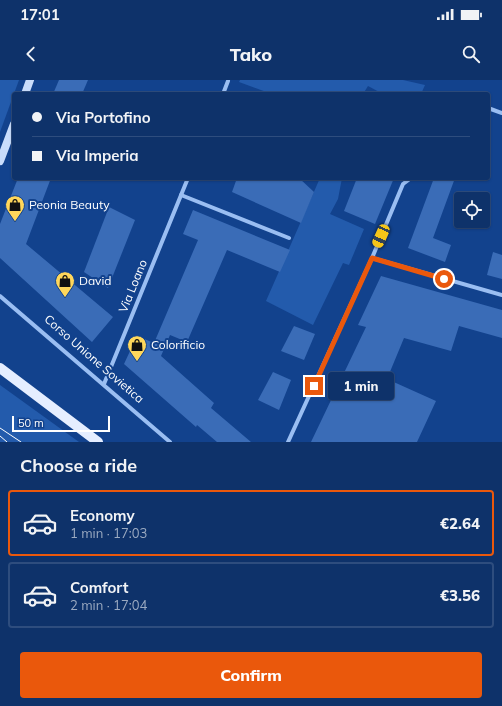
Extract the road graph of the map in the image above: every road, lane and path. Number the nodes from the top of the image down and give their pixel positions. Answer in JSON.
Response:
{"nodes":[{"id":1,"x":30,"y":80,"type":"edge"},
{"id":2,"x":228,"y":81,"type":"edge"},
{"id":3,"x":26,"y":92,"type":"edge"},
{"id":4,"x":224,"y":92,"type":"edge"},
{"id":5,"x":490,"y":109,"type":"edge"},
{"id":6,"x":502,"y":113,"type":"edge"},
{"id":7,"x":12,"y":129,"type":"edge"},
{"id":8,"x":0,"y":161,"type":"edge"},
{"id":9,"x":187,"y":180,"type":"edge"},
{"id":10,"x":409,"y":180,"type":"edge"},
{"id":11,"x":182,"y":195,"type":"junction"},
{"id":12,"x":289,"y":238,"type":"dead end"},
{"id":13,"x":372,"y":258,"type":"junction"},
{"id":14,"x":502,"y":295,"type":"edge"},
{"id":15,"x":0,"y":296,"type":"edge"},
{"id":16,"x":0,"y":368,"type":"edge"},
{"id":17,"x":104,"y":384,"type":"junction"},
{"id":18,"x":97,"y":441,"type":"edge"},
{"id":19,"x":170,"y":442,"type":"edge"},
{"id":20,"x":288,"y":442,"type":"edge"}],
"edges":[{"from":1,"to":3,"type":"main road"},
{"from":2,"to":4,"type":"street"},
{"from":5,"to":6,"type":"street"},
{"from":7,"to":8,"type":"main road"},
{"from":9,"to":11,"type":"street","name":"Via Loano"},
{"from":10,"to":13,"type":"street"},
{"from":11,"to":12,"type":"street"},
{"from":11,"to":17,"type":"street","name":"Via Loano"},
{"from":13,"to":14,"type":"street"},
{"from":13,"to":20,"type":"street"},
{"from":15,"to":17,"type":"street","name":"Corso Unione Sovietica"},
{"from":16,"to":18,"type":"main road"},
{"from":17,"to":19,"type":"street","name":"Corso Unione Sovietica"}]}
